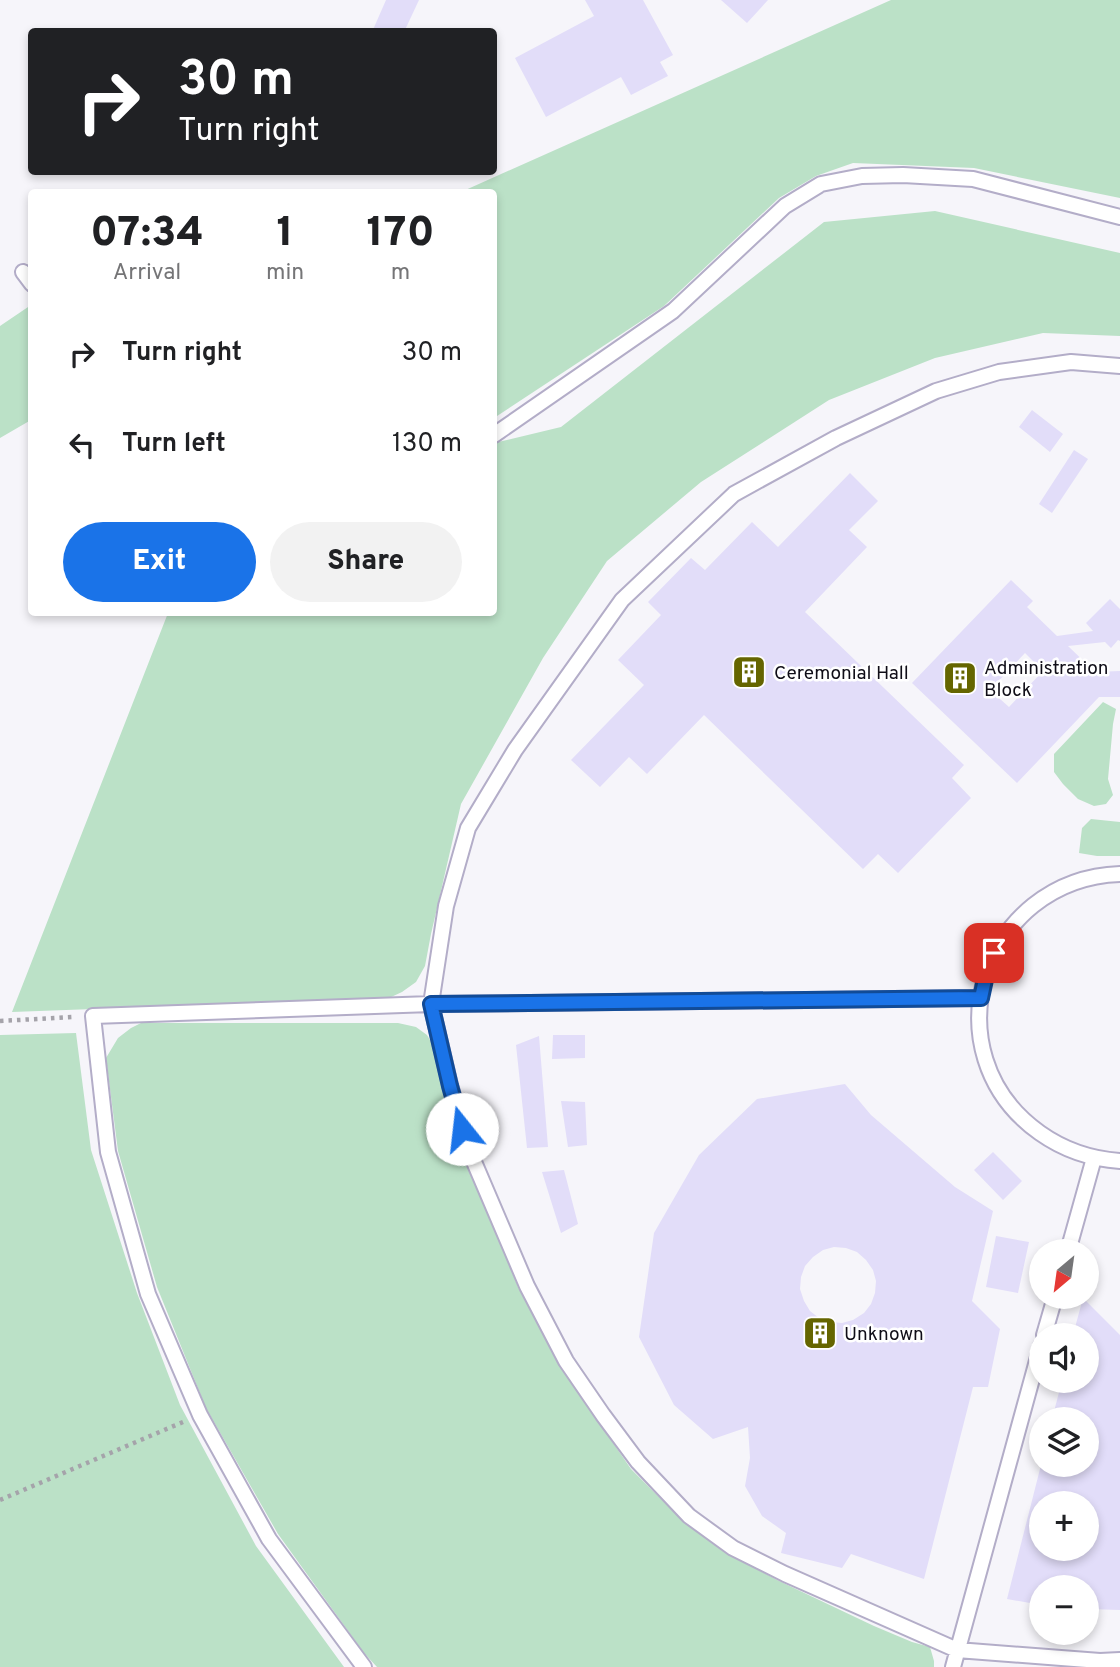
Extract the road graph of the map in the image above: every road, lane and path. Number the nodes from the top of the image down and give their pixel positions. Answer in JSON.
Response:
{"nodes":[{"id":1,"x":1120,"y":217,"type":"edge"},
{"id":2,"x":1120,"y":366,"type":"edge"},
{"id":3,"x":497,"y":433,"type":"edge"},
{"id":4,"x":1120,"y":874,"type":"edge"},
{"id":5,"x":981,"y":998,"type":"junction"},
{"id":6,"x":431,"y":1004,"type":"junction"},
{"id":7,"x":93,"y":1016,"type":"junction"},
{"id":8,"x":0,"y":1021,"type":"edge"},
{"id":9,"x":1094,"y":1158,"type":"junction"},
{"id":10,"x":1120,"y":1161,"type":"edge"},
{"id":11,"x":1071,"y":1239,"type":"edge"},
{"id":12,"x":1029,"y":1389,"type":"edge"},
{"id":13,"x":200,"y":1415,"type":"junction"},
{"id":14,"x":0,"y":1500,"type":"edge"},
{"id":15,"x":957,"y":1650,"type":"junction"},
{"id":16,"x":1120,"y":1660,"type":"edge"},
{"id":17,"x":364,"y":1667,"type":"edge"},
{"id":18,"x":953,"y":1667,"type":"edge"}],
"edges":[{"from":1,"to":3,"type":"lane"},
{"from":2,"to":6,"type":"lane"},
{"from":4,"to":5,"type":"lane"},
{"from":5,"to":6,"type":"lane"},
{"from":5,"to":9,"type":"lane"},
{"from":6,"to":7,"type":"lane"},
{"from":6,"to":15,"type":"lane"},
{"from":7,"to":8,"type":"path"},
{"from":7,"to":13,"type":"lane"},
{"from":9,"to":10,"type":"lane"},
{"from":9,"to":11,"type":"lane"},
{"from":12,"to":15,"type":"lane"},
{"from":13,"to":14,"type":"path"},
{"from":13,"to":17,"type":"lane"},
{"from":15,"to":16,"type":"lane"},
{"from":15,"to":18,"type":"lane"}]}
